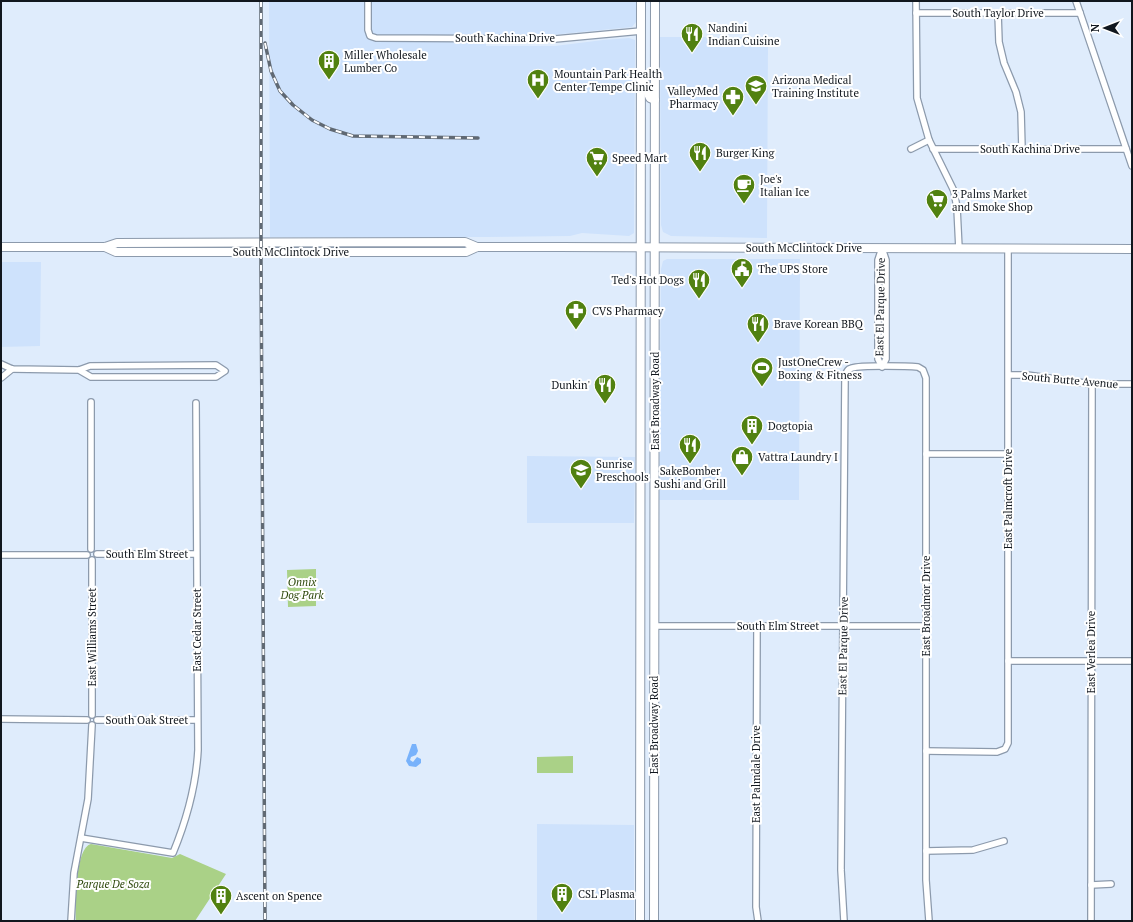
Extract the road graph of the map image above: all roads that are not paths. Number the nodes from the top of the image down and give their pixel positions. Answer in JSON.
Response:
{"nodes":[{"id":1,"x":368,"y":1,"type":"edge"},
{"id":2,"x":641,"y":1,"type":"edge"},
{"id":3,"x":655,"y":1,"type":"edge"},
{"id":4,"x":916,"y":1,"type":"edge"},
{"id":5,"x":1076,"y":1,"type":"edge"},
{"id":6,"x":916,"y":13,"type":"junction"},
{"id":7,"x":998,"y":13,"type":"junction"},
{"id":8,"x":1080,"y":13,"type":"junction"},
{"id":9,"x":655,"y":26,"type":"junction"},
{"id":10,"x":641,"y":31,"type":"junction"},
{"id":11,"x":641,"y":72,"type":"junction"},
{"id":12,"x":655,"y":100,"type":"junction"},
{"id":13,"x":929,"y":140,"type":"junction"},
{"id":14,"x":933,"y":148,"type":"junction"},
{"id":15,"x":911,"y":149,"type":"dead end"},
{"id":16,"x":1022,"y":149,"type":"junction"},
{"id":17,"x":1126,"y":149,"type":"junction"},
{"id":18,"x":1132,"y":166,"type":"edge"},
{"id":19,"x":1,"y":247,"type":"edge"},
{"id":20,"x":640,"y":247,"type":"junction"},
{"id":21,"x":655,"y":247,"type":"junction"},
{"id":22,"x":882,"y":248,"type":"junction"},
{"id":23,"x":959,"y":248,"type":"junction"},
{"id":24,"x":1008,"y":249,"type":"junction"},
{"id":25,"x":1132,"y":249,"type":"edge"},
{"id":26,"x":1,"y":364,"type":"edge"},
{"id":27,"x":882,"y":367,"type":"junction"},
{"id":28,"x":12,"y":369,"type":"junction"},
{"id":29,"x":79,"y":370,"type":"junction"},
{"id":30,"x":847,"y":371,"type":"joint"},
{"id":31,"x":1009,"y":375,"type":"junction"},
{"id":32,"x":1,"y":378,"type":"edge"},
{"id":33,"x":1092,"y":384,"type":"junction"},
{"id":34,"x":1132,"y":384,"type":"edge"},
{"id":35,"x":90,"y":402,"type":"dead end"},
{"id":36,"x":196,"y":403,"type":"dead end"},
{"id":37,"x":640,"y":441,"type":"junction"},
{"id":38,"x":654,"y":441,"type":"junction"},
{"id":39,"x":926,"y":454,"type":"junction"},
{"id":40,"x":1009,"y":454,"type":"junction"},
{"id":41,"x":91,"y":549,"type":"junction"},
{"id":42,"x":97,"y":554,"type":"junction"},
{"id":43,"x":196,"y":554,"type":"junction"},
{"id":44,"x":1,"y":555,"type":"edge"},
{"id":45,"x":87,"y":555,"type":"junction"},
{"id":46,"x":92,"y":560,"type":"junction"},
{"id":47,"x":640,"y":626,"type":"junction"},
{"id":48,"x":654,"y":626,"type":"junction"},
{"id":49,"x":757,"y":626,"type":"junction"},
{"id":50,"x":844,"y":626,"type":"junction"},
{"id":51,"x":926,"y":626,"type":"junction"},
{"id":52,"x":1091,"y":660,"type":"junction"},
{"id":53,"x":1008,"y":661,"type":"junction"},
{"id":54,"x":1132,"y":661,"type":"edge"},
{"id":55,"x":92,"y":714,"type":"junction"},
{"id":56,"x":1,"y":719,"type":"edge"},
{"id":57,"x":87,"y":720,"type":"junction"},
{"id":58,"x":97,"y":720,"type":"junction"},
{"id":59,"x":198,"y":720,"type":"junction"},
{"id":60,"x":92,"y":725,"type":"junction"},
{"id":61,"x":926,"y":751,"type":"junction"},
{"id":62,"x":640,"y":828,"type":"junction"},
{"id":63,"x":654,"y":830,"type":"junction"},
{"id":64,"x":81,"y":838,"type":"junction"},
{"id":65,"x":1004,"y":841,"type":"dead end"},
{"id":66,"x":926,"y":851,"type":"junction"},
{"id":67,"x":1111,"y":884,"type":"dead end"},
{"id":68,"x":1090,"y":885,"type":"junction"},
{"id":69,"x":71,"y":921,"type":"edge"},
{"id":70,"x":640,"y":921,"type":"edge"},
{"id":71,"x":654,"y":921,"type":"edge"},
{"id":72,"x":758,"y":921,"type":"edge"},
{"id":73,"x":844,"y":921,"type":"edge"},
{"id":74,"x":929,"y":921,"type":"edge"},
{"id":75,"x":1090,"y":921,"type":"edge"}],
"edges":[{"from":1,"to":10,"type":"street","name":"South Kachina Drive"},
{"from":2,"to":10,"type":"main road","name":"East Broadway Road"},
{"from":3,"to":9,"type":"main road","name":"East Broadway Road"},
{"from":4,"to":6,"type":"street"},
{"from":5,"to":8,"type":"street"},
{"from":6,"to":7,"type":"street","name":"South Taylor Drive"},
{"from":6,"to":13,"type":"street"},
{"from":7,"to":8,"type":"street","name":"South Taylor Drive"},
{"from":7,"to":16,"type":"street"},
{"from":8,"to":17,"type":"street"},
{"from":9,"to":10,"type":"main road"},
{"from":9,"to":12,"type":"main road","name":"East Broadway Road"},
{"from":10,"to":11,"type":"main road","name":"East Broadway Road"},
{"from":11,"to":12,"type":"main road"},
{"from":11,"to":20,"type":"main road","name":"East Broadway Road"},
{"from":12,"to":21,"type":"main road","name":"East Broadway Road"},
{"from":13,"to":14,"type":"street"},
{"from":13,"to":15,"type":"street"},
{"from":14,"to":16,"type":"street","name":"South Kachina Drive"},
{"from":14,"to":23,"type":"street"},
{"from":16,"to":17,"type":"street","name":"South Kachina Drive"},
{"from":17,"to":18,"type":"street"},
{"from":19,"to":20,"type":"main road","name":"South McClintock Drive"},
{"from":20,"to":21,"type":"main road","name":"South McClintock Drive"},
{"from":20,"to":37,"type":"main road","name":"East Broadway Road"},
{"from":21,"to":22,"type":"main road","name":"South McClintock Drive"},
{"from":21,"to":38,"type":"main road","name":"East Broadway Road"},
{"from":22,"to":23,"type":"main road","name":"South McClintock Drive"},
{"from":22,"to":27,"type":"street","name":"East El Parque Drive"},
{"from":23,"to":24,"type":"main road","name":"South McClintock Drive"},
{"from":24,"to":25,"type":"main road","name":"South McClintock Drive"},
{"from":24,"to":31,"type":"street","name":"East Palmcroft Drive"},
{"from":26,"to":28,"type":"street"},
{"from":27,"to":30,"type":"street","name":"East Broadmor Drive"},
{"from":27,"to":39,"type":"street","name":"East Broadmor Drive"},
{"from":28,"to":29,"type":"street"},
{"from":28,"to":32,"type":"street"},
{"from":29,"to":29,"type":"street"},
{"from":30,"to":50,"type":"street","name":"East El Parque Drive"},
{"from":31,"to":33,"type":"street","name":"South Butte Avenue"},
{"from":31,"to":40,"type":"street","name":"East Palmcroft Drive"},
{"from":33,"to":34,"type":"street","name":"South Butte Avenue"},
{"from":33,"to":52,"type":"street","name":"East Verlea Drive"},
{"from":35,"to":41,"type":"street"},
{"from":36,"to":43,"type":"street","name":"East Cedar Street"},
{"from":37,"to":38,"type":"main road"},
{"from":37,"to":47,"type":"main road","name":"East Broadway Road"},
{"from":38,"to":48,"type":"main road","name":"East Broadway Road"},
{"from":39,"to":40,"type":"street"},
{"from":39,"to":51,"type":"street","name":"East Broadmor Drive"},
{"from":40,"to":53,"type":"street","name":"East Palmcroft Drive"},
{"from":41,"to":42,"type":"street"},
{"from":41,"to":45,"type":"street"},
{"from":42,"to":43,"type":"street","name":"South Elm Street"},
{"from":42,"to":46,"type":"street"},
{"from":43,"to":59,"type":"street","name":"East Cedar Street"},
{"from":44,"to":45,"type":"street"},
{"from":45,"to":46,"type":"street"},
{"from":46,"to":55,"type":"street","name":"East Williams Street"},
{"from":47,"to":48,"type":"main road"},
{"from":47,"to":62,"type":"main road","name":"East Broadway Road"},
{"from":48,"to":49,"type":"street","name":"South Elm Street"},
{"from":48,"to":63,"type":"main road","name":"East Broadway Road"},
{"from":49,"to":50,"type":"street","name":"South Elm Street"},
{"from":49,"to":72,"type":"street","name":"East Palmdale Drive"},
{"from":50,"to":51,"type":"street","name":"South Elm Street"},
{"from":50,"to":73,"type":"street","name":"East El Parque Drive"},
{"from":51,"to":61,"type":"street","name":"East Broadmor Drive"},
{"from":52,"to":53,"type":"street"},
{"from":52,"to":54,"type":"street"},
{"from":52,"to":68,"type":"street","name":"East Verlea Drive"},
{"from":53,"to":61,"type":"street","name":"East Palmcroft Drive"},
{"from":55,"to":57,"type":"street"},
{"from":55,"to":58,"type":"street"},
{"from":56,"to":57,"type":"street"},
{"from":57,"to":60,"type":"street"},
{"from":58,"to":59,"type":"street","name":"South Oak Street"},
{"from":58,"to":60,"type":"street"},
{"from":59,"to":64,"type":"street","name":"East Cedar Street"},
{"from":60,"to":64,"type":"street"},
{"from":61,"to":66,"type":"street","name":"East Broadmor Drive"},
{"from":62,"to":63,"type":"main road"},
{"from":62,"to":70,"type":"main road","name":"East Broadway Road"},
{"from":63,"to":71,"type":"main road","name":"East Broadway Road"},
{"from":64,"to":69,"type":"street"},
{"from":65,"to":66,"type":"street"},
{"from":66,"to":74,"type":"street","name":"East Broadmor Drive"},
{"from":67,"to":68,"type":"street"},
{"from":68,"to":75,"type":"street","name":"East Verlea Drive"}]}
